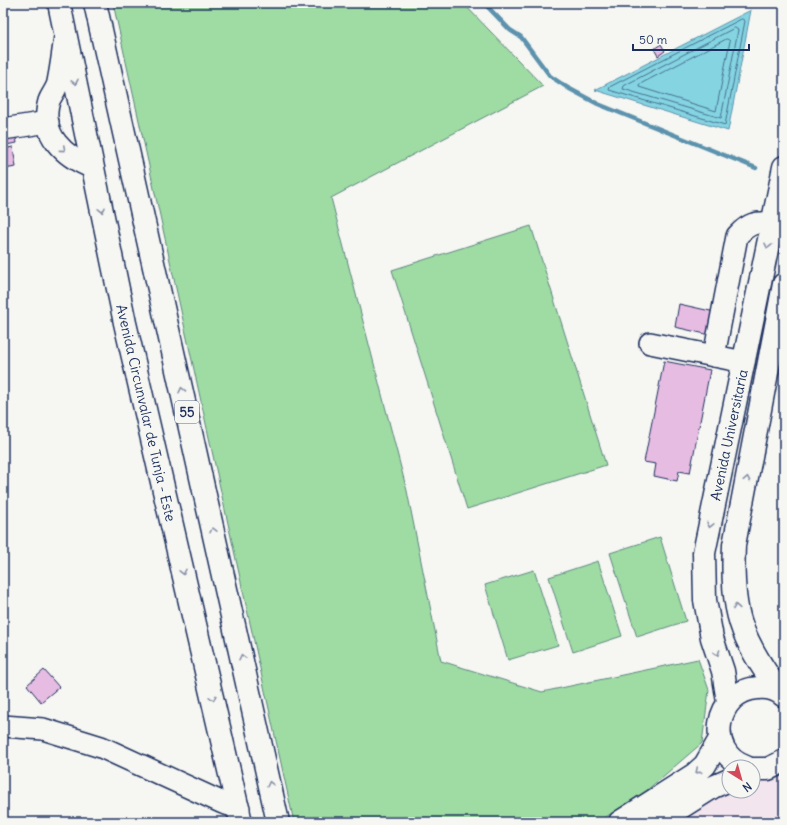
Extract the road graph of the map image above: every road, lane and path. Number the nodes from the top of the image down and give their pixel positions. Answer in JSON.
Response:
{"nodes":[{"id":1,"x":59,"y":3,"type":"edge"},
{"id":2,"x":96,"y":3,"type":"edge"},
{"id":3,"x":65,"y":34,"type":"junction"},
{"id":4,"x":48,"y":122,"type":"junction"},
{"id":5,"x":3,"y":129,"type":"edge"},
{"id":6,"x":784,"y":167,"type":"edge"},
{"id":7,"x":93,"y":168,"type":"junction"},
{"id":8,"x":772,"y":223,"type":"junction"},
{"id":9,"x":784,"y":284,"type":"edge"},
{"id":10,"x":650,"y":343,"type":"dead end"},
{"id":11,"x":714,"y":356,"type":"junction"},
{"id":12,"x":744,"y":362,"type":"junction"},
{"id":13,"x":781,"y":693,"type":"edge"},
{"id":14,"x":728,"y":702,"type":"junction"},
{"id":15,"x":3,"y":726,"type":"edge"},
{"id":16,"x":720,"y":739,"type":"junction"},
{"id":17,"x":732,"y":759,"type":"edge"},
{"id":18,"x":783,"y":763,"type":"edge"},
{"id":19,"x":761,"y":769,"type":"edge"},
{"id":20,"x":721,"y":785,"type":"edge"},
{"id":21,"x":240,"y":815,"type":"edge"},
{"id":22,"x":670,"y":819,"type":"edge"},
{"id":23,"x":278,"y":822,"type":"edge"},
{"id":24,"x":620,"y":822,"type":"edge"}],
"edges":[{"from":1,"to":3,"type":"main road","name":"Avenida Circunvalar de Tunja - Este"},
{"from":23,"to":2,"type":"main road","number":"55","one_way":true},
{"from":3,"to":4,"type":"lane"},
{"from":3,"to":7,"type":"main road","name":"Avenida Circunvalar de Tunja - Este","one_way":true},
{"from":4,"to":5,"type":"lane"},
{"from":4,"to":7,"type":"lane","one_way":true},
{"from":6,"to":8,"type":"main road","name":"Avenida Universitaria"},
{"from":7,"to":21,"type":"main road","name":"Avenida Circunvalar de Tunja - Este","one_way":true},
{"from":8,"to":11,"type":"lane"},
{"from":8,"to":12,"type":"main road","name":"Avenida Universitaria","one_way":true},
{"from":13,"to":9,"type":"main road","name":"Avenida Universitaria","one_way":true},
{"from":10,"to":11,"type":"lane"},
{"from":11,"to":12,"type":"lane"},
{"from":12,"to":14,"type":"main road","name":"Avenida Universitaria","one_way":true},
{"from":13,"to":14,"type":"main road"},
{"from":14,"to":16,"type":"main road"},
{"from":15,"to":21,"type":"lane"},
{"from":16,"to":17,"type":"main road"},
{"from":16,"to":24,"type":"main road","one_way":true},
{"from":18,"to":19,"type":"main road"},
{"from":20,"to":22,"type":"main road"}]}
